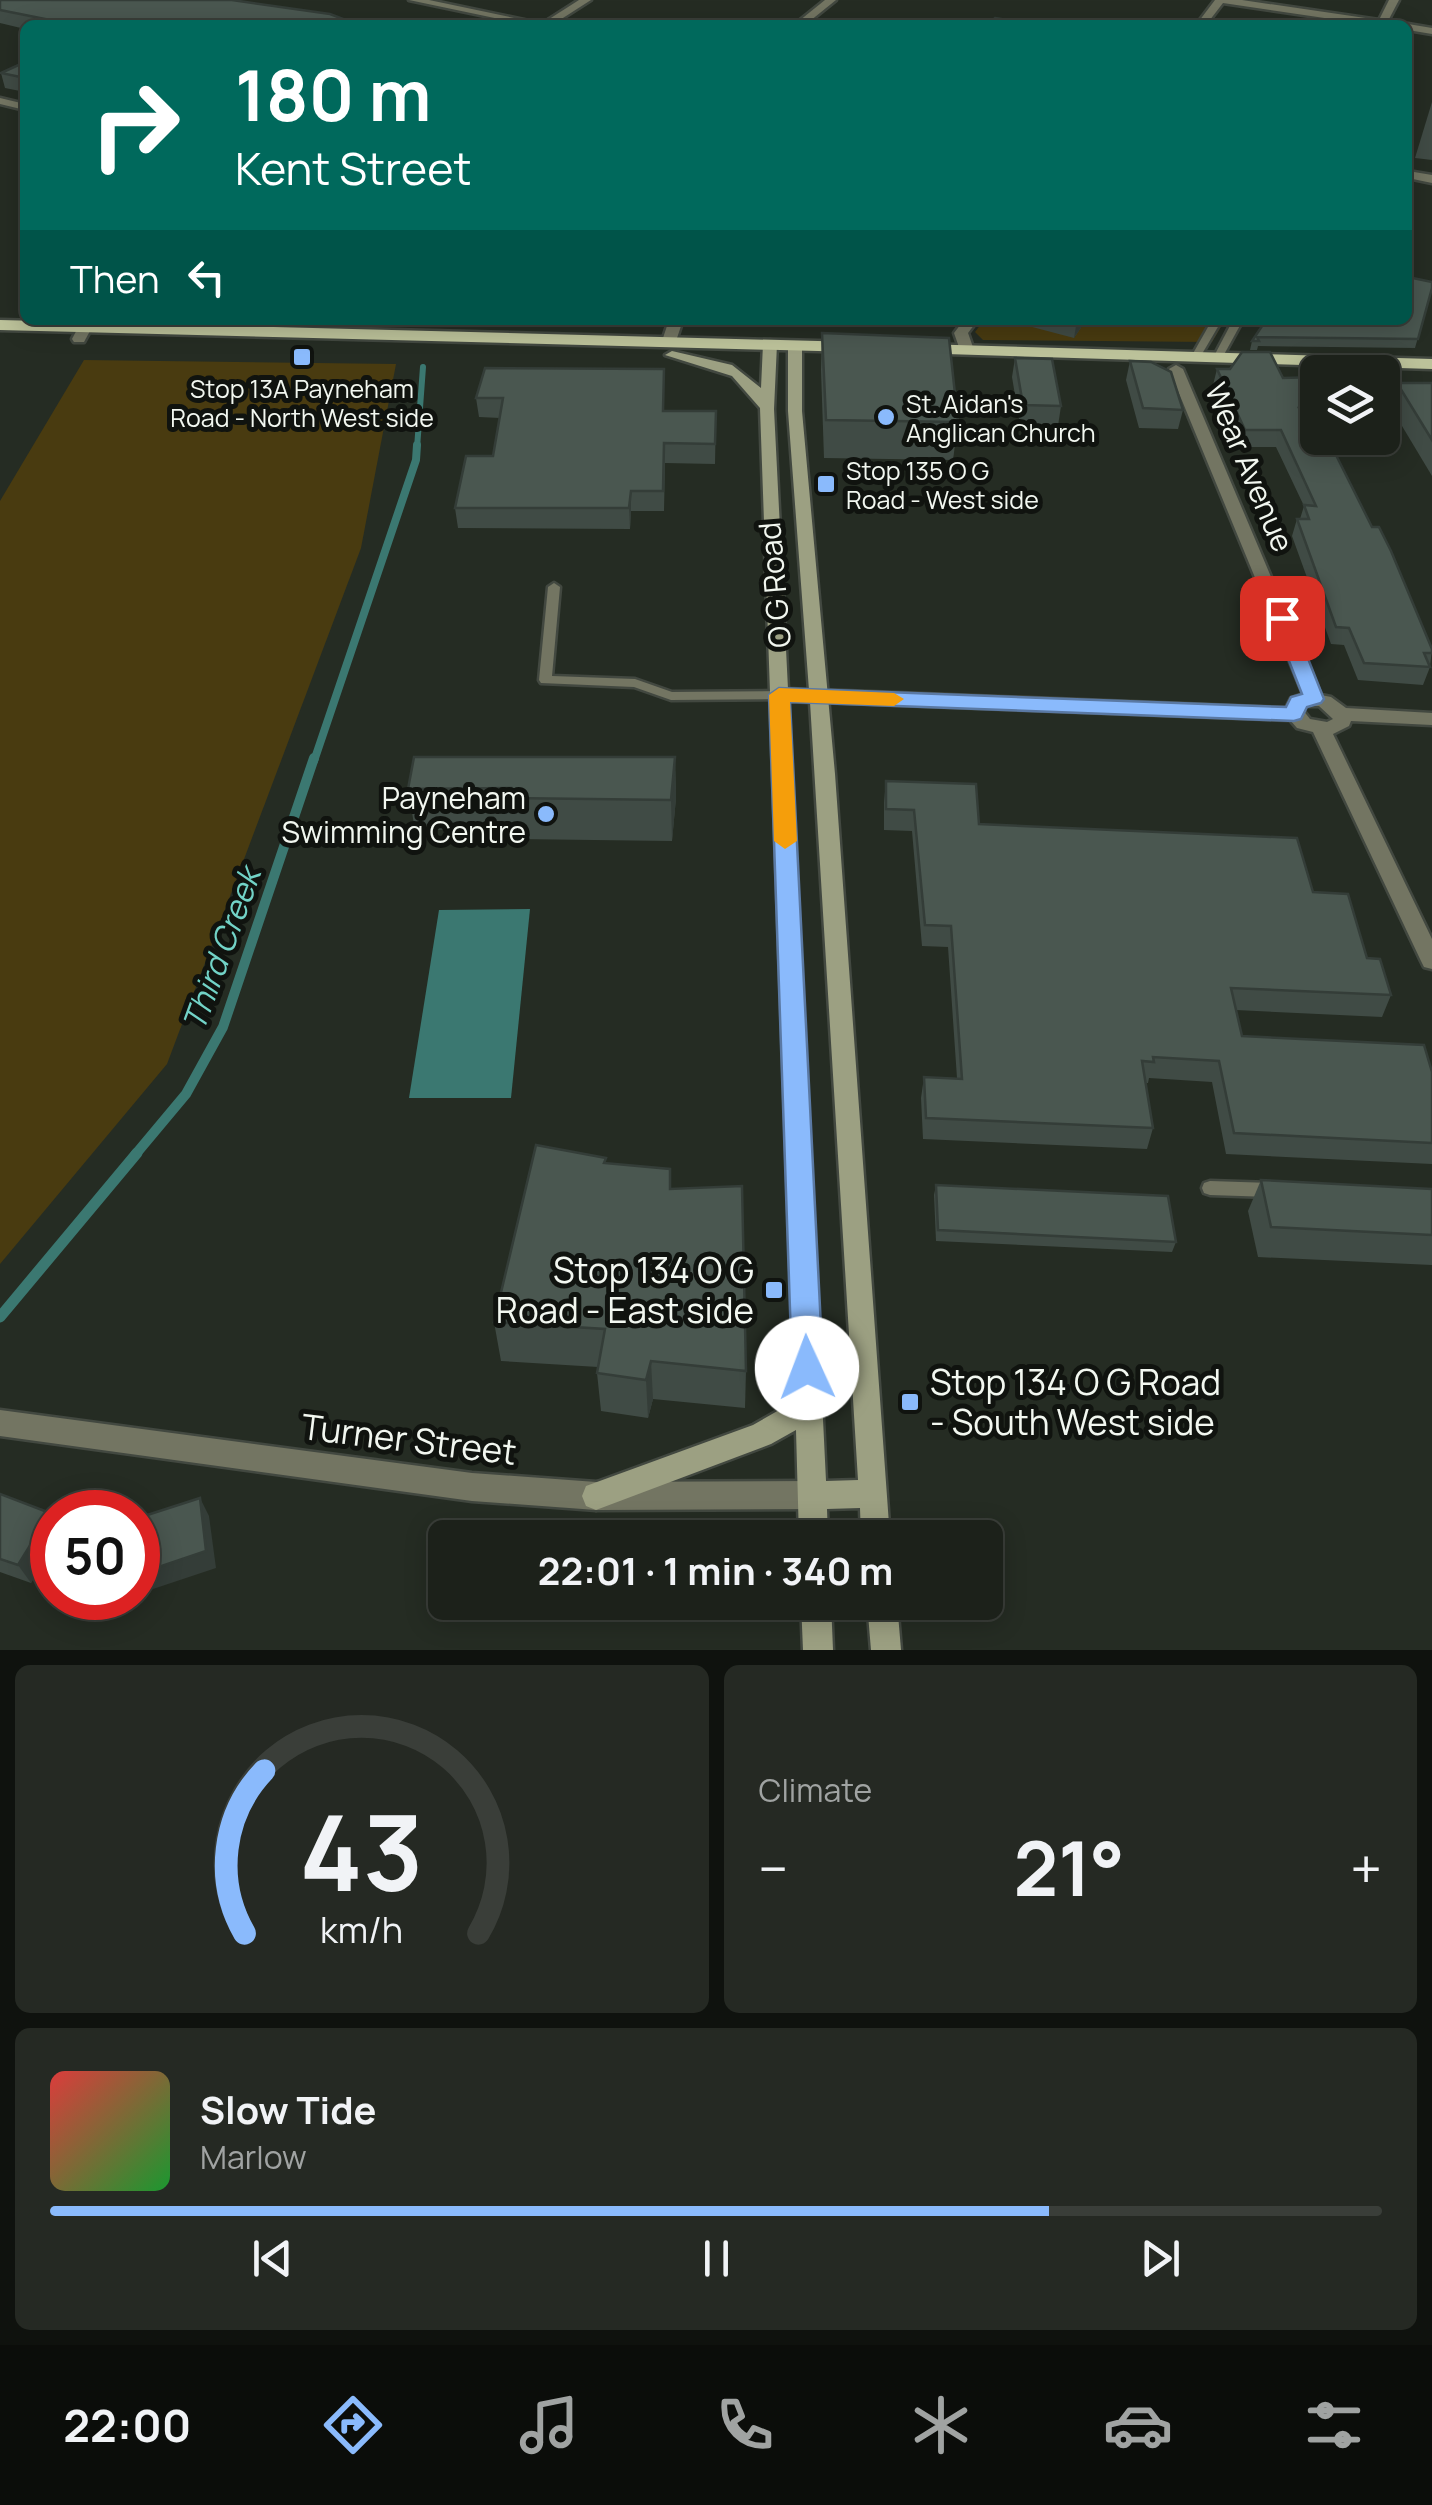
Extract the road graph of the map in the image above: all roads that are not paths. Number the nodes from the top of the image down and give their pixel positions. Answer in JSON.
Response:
{"nodes":[{"id":1,"x":414,"y":0,"type":"edge"},
{"id":2,"x":586,"y":0,"type":"edge"},
{"id":3,"x":831,"y":0,"type":"edge"},
{"id":4,"x":1221,"y":0,"type":"edge"},
{"id":5,"x":522,"y":20,"type":"edge"},
{"id":6,"x":551,"y":20,"type":"edge"},
{"id":7,"x":806,"y":20,"type":"edge"},
{"id":8,"x":1205,"y":20,"type":"edge"},
{"id":9,"x":1358,"y":20,"type":"edge"},
{"id":10,"x":0,"y":325,"type":"edge"},
{"id":11,"x":675,"y":325,"type":"edge"},
{"id":12,"x":967,"y":325,"type":"edge"},
{"id":13,"x":1213,"y":325,"type":"edge"},
{"id":14,"x":1235,"y":325,"type":"edge"},
{"id":15,"x":85,"y":328,"type":"edge"},
{"id":16,"x":0,"y":337,"type":"edge"},
{"id":17,"x":670,"y":348,"type":"junction"},
{"id":18,"x":967,"y":350,"type":"junction"},
{"id":19,"x":769,"y":351,"type":"junction"},
{"id":20,"x":794,"y":352,"type":"junction"},
{"id":21,"x":868,"y":354,"type":"edge"},
{"id":22,"x":1196,"y":357,"type":"junction"},
{"id":23,"x":1218,"y":358,"type":"junction"},
{"id":24,"x":1432,"y":364,"type":"edge"},
{"id":25,"x":1176,"y":370,"type":"junction"},
{"id":26,"x":1300,"y":373,"type":"edge"},
{"id":27,"x":1400,"y":375,"type":"edge"},
{"id":28,"x":1432,"y":376,"type":"edge"},
{"id":29,"x":767,"y":409,"type":"junction"},
{"id":30,"x":554,"y":587,"type":"dead end"},
{"id":31,"x":779,"y":695,"type":"junction"},
{"id":32,"x":818,"y":696,"type":"junction"},
{"id":33,"x":1314,"y":699,"type":"junction"},
{"id":34,"x":1294,"y":714,"type":"junction"},
{"id":35,"x":1342,"y":714,"type":"junction"},
{"id":36,"x":1432,"y":720,"type":"edge"},
{"id":37,"x":1321,"y":730,"type":"junction"},
{"id":38,"x":1432,"y":961,"type":"edge"},
{"id":39,"x":1210,"y":1188,"type":"dead end"},
{"id":40,"x":1284,"y":1190,"type":"edge"},
{"id":41,"x":809,"y":1408,"type":"junction"},
{"id":42,"x":0,"y":1423,"type":"edge"},
{"id":43,"x":873,"y":1494,"type":"junction"},
{"id":44,"x":812,"y":1495,"type":"junction"},
{"id":45,"x":596,"y":1496,"type":"junction"},
{"id":46,"x":813,"y":1520,"type":"edge"},
{"id":47,"x":875,"y":1520,"type":"edge"},
{"id":48,"x":817,"y":1620,"type":"edge"},
{"id":49,"x":884,"y":1620,"type":"edge"},
{"id":50,"x":818,"y":1650,"type":"edge"},
{"id":51,"x":886,"y":1650,"type":"edge"}],
"edges":[{"from":1,"to":5,"type":"street"},
{"from":2,"to":6,"type":"street"},
{"from":3,"to":7,"type":"street"},
{"from":4,"to":8,"type":"street"},
{"from":4,"to":9,"type":"street"},
{"from":10,"to":15,"type":"main road"},
{"from":11,"to":17,"type":"street"},
{"from":12,"to":18,"type":"street"},
{"from":13,"to":22,"type":"lane"},
{"from":14,"to":23,"type":"lane"},
{"from":15,"to":16,"type":"main road"},
{"from":15,"to":17,"type":"main road"},
{"from":17,"to":19,"type":"main road"},
{"from":17,"to":29,"type":"main road"},
{"from":18,"to":22,"type":"main road"},
{"from":18,"to":25,"type":"main road"},
{"from":19,"to":20,"type":"main road"},
{"from":19,"to":29,"type":"main road","name":"O G Road"},
{"from":20,"to":21,"type":"main road"},
{"from":20,"to":32,"type":"main road","name":"O G Road"},
{"from":22,"to":23,"type":"main road"},
{"from":23,"to":24,"type":"main road"},
{"from":25,"to":26,"type":"main road"},
{"from":25,"to":33,"type":"street","name":"Wear Avenue"},
{"from":27,"to":28,"type":"main road"},
{"from":29,"to":31,"type":"main road","name":"O G Road"},
{"from":30,"to":31,"type":"lane"},
{"from":31,"to":32,"type":"main road"},
{"from":31,"to":41,"type":"main road","name":"O G Road"},
{"from":32,"to":34,"type":"street"},
{"from":32,"to":43,"type":"main road","name":"O G Road"},
{"from":33,"to":34,"type":"street"},
{"from":33,"to":35,"type":"street"},
{"from":34,"to":37,"type":"street"},
{"from":35,"to":36,"type":"street"},
{"from":35,"to":37,"type":"street"},
{"from":37,"to":38,"type":"street"},
{"from":39,"to":40,"type":"lane"},
{"from":41,"to":44,"type":"main road","name":"O G Road"},
{"from":41,"to":45,"type":"main road"},
{"from":42,"to":45,"type":"street","name":"Turner Street"},
{"from":43,"to":44,"type":"main road"},
{"from":43,"to":47,"type":"main road","name":"O G Road"},
{"from":44,"to":45,"type":"street","name":"Turner Street"},
{"from":44,"to":46,"type":"main road","name":"O G Road"},
{"from":48,"to":50,"type":"main road"},
{"from":49,"to":51,"type":"main road"}]}
